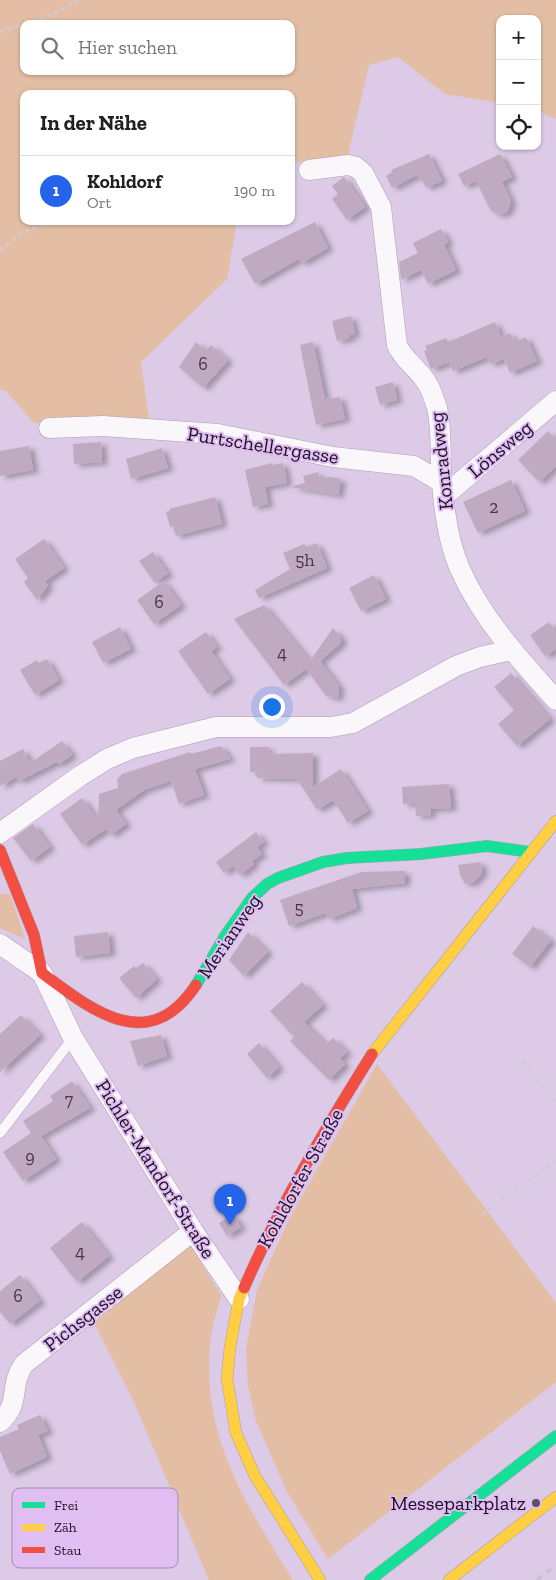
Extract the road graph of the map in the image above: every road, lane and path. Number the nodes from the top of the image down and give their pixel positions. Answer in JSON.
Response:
{"nodes":[{"id":1,"x":80,"y":0,"type":"edge"},
{"id":2,"x":36,"y":20,"type":"edge"},
{"id":3,"x":20,"y":25,"type":"edge"},
{"id":4,"x":0,"y":32,"type":"edge"},
{"id":5,"x":309,"y":170,"type":"dead end"},
{"id":6,"x":40,"y":225,"type":"edge"},
{"id":7,"x":0,"y":251,"type":"edge"},
{"id":8,"x":556,"y":401,"type":"edge"},
{"id":9,"x":49,"y":428,"type":"dead end"},
{"id":10,"x":443,"y":489,"type":"junction"},
{"id":11,"x":511,"y":650,"type":"junction"},
{"id":12,"x":556,"y":700,"type":"edge"},
{"id":13,"x":556,"y":821,"type":"edge"},
{"id":14,"x":0,"y":833,"type":"edge"},
{"id":15,"x":0,"y":850,"type":"edge"},
{"id":16,"x":530,"y":852,"type":"junction"},
{"id":17,"x":0,"y":944,"type":"edge"},
{"id":18,"x":42,"y":973,"type":"junction"},
{"id":19,"x":73,"y":1038,"type":"junction"},
{"id":20,"x":523,"y":1060,"type":"dead end"},
{"id":21,"x":556,"y":1106,"type":"edge"},
{"id":22,"x":0,"y":1133,"type":"edge"},
{"id":23,"x":556,"y":1160,"type":"edge"},
{"id":24,"x":482,"y":1214,"type":"dead end"},
{"id":25,"x":193,"y":1231,"type":"junction"},
{"id":26,"x":239,"y":1299,"type":"junction"},
{"id":27,"x":0,"y":1422,"type":"edge"},
{"id":28,"x":556,"y":1436,"type":"edge"},
{"id":29,"x":556,"y":1497,"type":"edge"},
{"id":30,"x":320,"y":1580,"type":"edge"},
{"id":31,"x":370,"y":1580,"type":"edge"},
{"id":32,"x":449,"y":1580,"type":"edge"}],
"edges":[{"from":1,"to":2,"type":"path"},
{"from":3,"to":4,"type":"path"},
{"from":5,"to":10,"type":"street","name":"Konradweg"},
{"from":6,"to":7,"type":"path"},
{"from":8,"to":10,"type":"street","name":"Lönsweg"},
{"from":9,"to":10,"type":"street","name":"Purtschellergasse"},
{"from":10,"to":11,"type":"street","name":"Konradweg"},
{"from":11,"to":12,"type":"street","name":"Konradweg"},
{"from":11,"to":14,"type":"street"},
{"from":13,"to":16,"type":"street","name":"Kohldorfer Straße"},
{"from":15,"to":18,"type":"street"},
{"from":16,"to":18,"type":"street","name":"Merianweg"},
{"from":16,"to":26,"type":"street","name":"Kohldorfer Straße"},
{"from":17,"to":18,"type":"street","name":"Pichler-Mandorf-Straße"},
{"from":18,"to":19,"type":"street","name":"Pichler-Mandorf-Straße"},
{"from":19,"to":22,"type":"lane"},
{"from":19,"to":25,"type":"street","name":"Pichler-Mandorf-Straße"},
{"from":20,"to":21,"type":"path"},
{"from":23,"to":24,"type":"path"},
{"from":25,"to":26,"type":"street","name":"Pichler-Mandorf-Straße"},
{"from":25,"to":27,"type":"street","name":"Pichsgasse"},
{"from":26,"to":30,"type":"street","name":"Kohldorfer Straße"},
{"from":28,"to":31,"type":"street"},
{"from":29,"to":32,"type":"street"}]}
